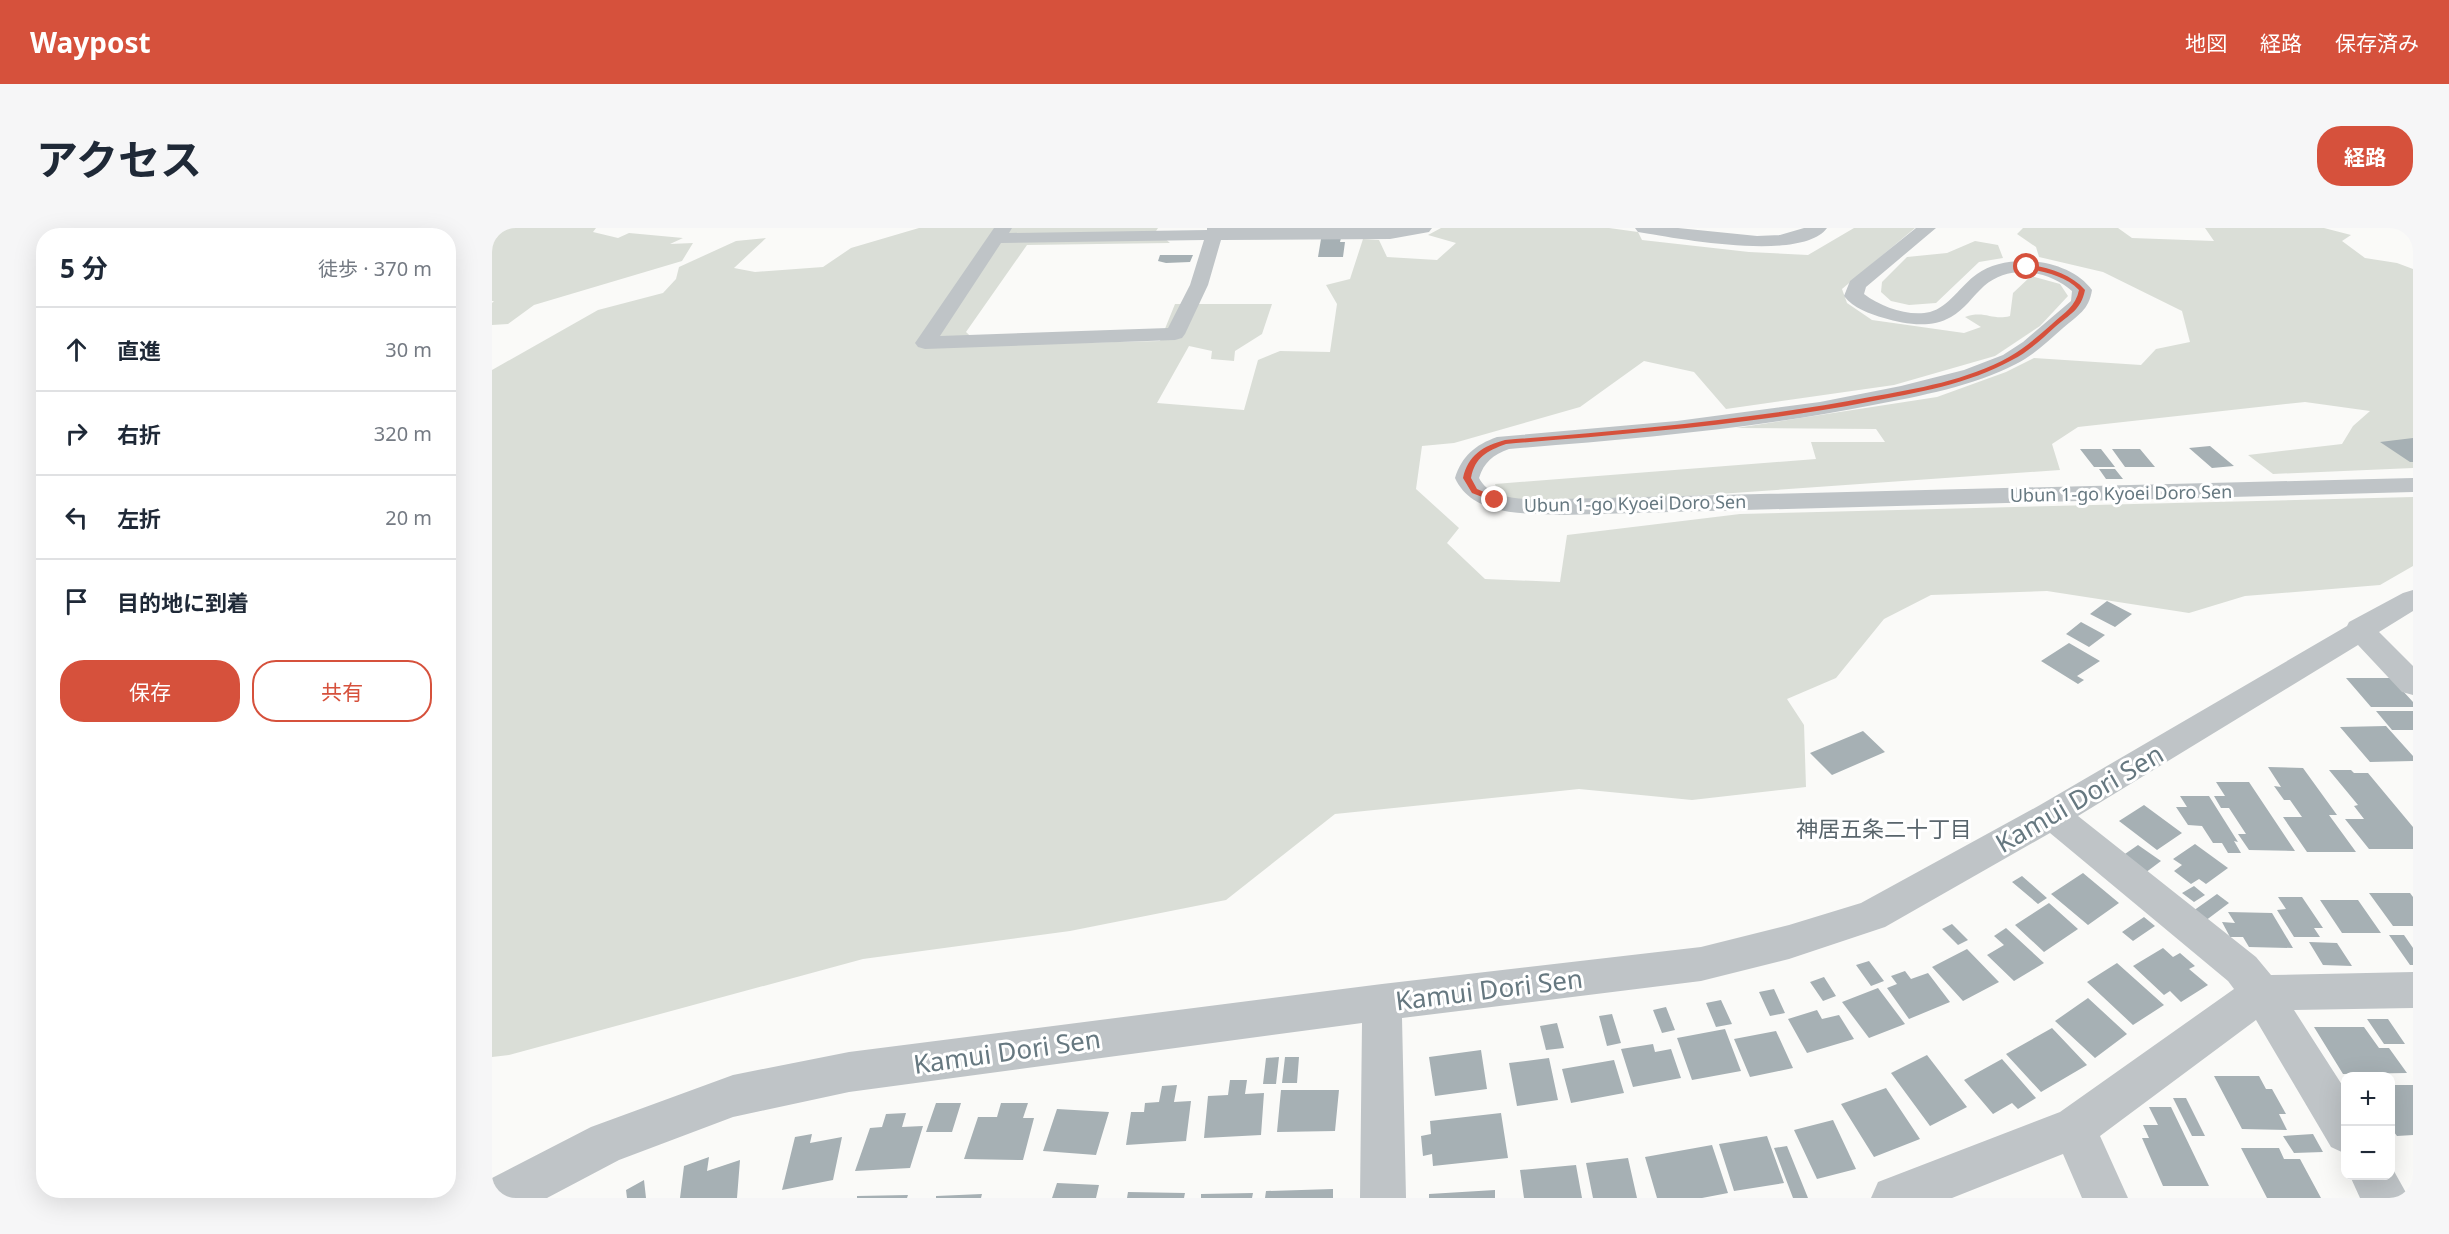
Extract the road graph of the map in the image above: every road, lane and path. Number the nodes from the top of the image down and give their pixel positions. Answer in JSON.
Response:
{"nodes":[{"id":1,"x":1424,"y":228,"type":"edge"},
{"id":2,"x":1644,"y":228,"type":"edge"},
{"id":3,"x":1818,"y":228,"type":"edge"},
{"id":4,"x":1927,"y":228,"type":"edge"},
{"id":5,"x":1215,"y":231,"type":"edge"},
{"id":6,"x":1000,"y":233,"type":"edge"},
{"id":7,"x":2413,"y":485,"type":"edge"},
{"id":8,"x":2413,"y":599,"type":"edge"},
{"id":9,"x":2360,"y":629,"type":"junction"},
{"id":10,"x":2413,"y":684,"type":"edge"},
{"id":11,"x":2052,"y":815,"type":"junction"},
{"id":12,"x":2413,"y":990,"type":"edge"},
{"id":13,"x":2261,"y":993,"type":"junction"},
{"id":14,"x":1382,"y":1002,"type":"junction"},
{"id":15,"x":2342,"y":1126,"type":"edge"},
{"id":16,"x":2074,"y":1128,"type":"junction"},
{"id":17,"x":2375,"y":1180,"type":"edge"},
{"id":18,"x":500,"y":1198,"type":"edge"},
{"id":19,"x":1383,"y":1198,"type":"edge"},
{"id":20,"x":1894,"y":1198,"type":"edge"},
{"id":21,"x":2106,"y":1198,"type":"edge"},
{"id":22,"x":2386,"y":1198,"type":"edge"}],
"edges":[{"from":1,"to":5,"type":"street"},
{"from":2,"to":3,"type":"street"},
{"from":4,"to":7,"type":"street","name":"Ubun 1-go Kyoei Doro Sen"},
{"from":5,"to":6,"type":"street"},
{"from":5,"to":6,"type":"street"},
{"from":8,"to":9,"type":"street","name":"Kamui Dori Sen"},
{"from":9,"to":10,"type":"street"},
{"from":9,"to":11,"type":"street","name":"Kamui Dori Sen"},
{"from":11,"to":13,"type":"street"},
{"from":11,"to":14,"type":"street","name":"Kamui Dori Sen"},
{"from":12,"to":13,"type":"street"},
{"from":13,"to":15,"type":"street"},
{"from":13,"to":16,"type":"street"},
{"from":14,"to":18,"type":"street","name":"Kamui Dori Sen"},
{"from":14,"to":19,"type":"street"},
{"from":16,"to":20,"type":"street"},
{"from":16,"to":21,"type":"street"},
{"from":17,"to":22,"type":"street"}]}
